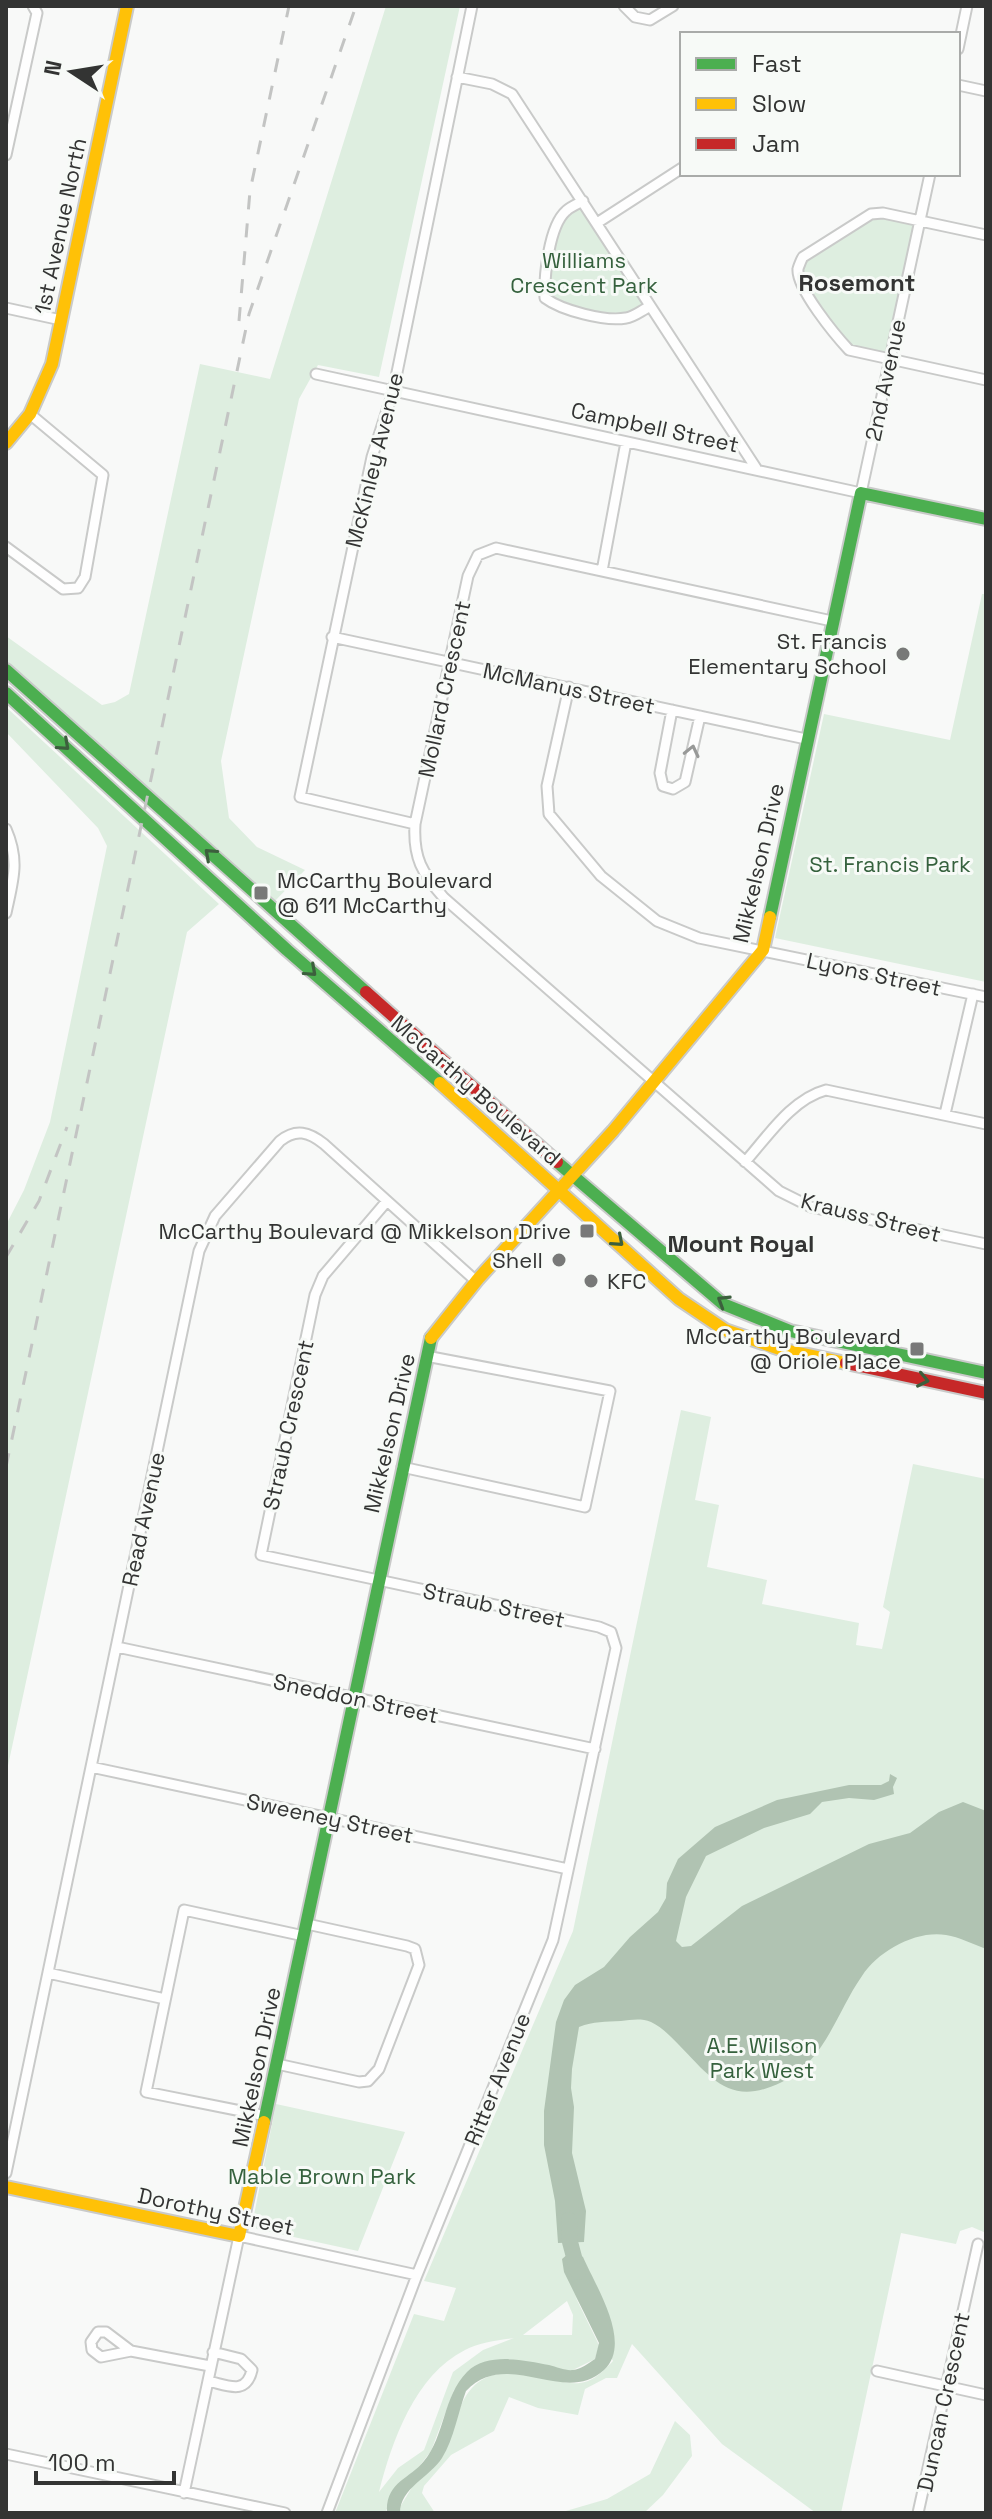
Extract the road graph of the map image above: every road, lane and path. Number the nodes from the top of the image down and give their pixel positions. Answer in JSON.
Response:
{"nodes":[{"id":1,"x":33,"y":6,"type":"edge"},
{"id":2,"x":127,"y":6,"type":"edge"},
{"id":3,"x":472,"y":6,"type":"edge"},
{"id":4,"x":624,"y":6,"type":"edge"},
{"id":5,"x":673,"y":6,"type":"edge"},
{"id":6,"x":967,"y":6,"type":"edge"},
{"id":7,"x":960,"y":39,"type":"edge"},
{"id":8,"x":457,"y":77,"type":"junction"},
{"id":9,"x":960,"y":85,"type":"edge"},
{"id":10,"x":986,"y":91,"type":"edge"},
{"id":11,"x":6,"y":155,"type":"edge"},
{"id":12,"x":680,"y":169,"type":"edge"},
{"id":13,"x":930,"y":176,"type":"edge"},
{"id":14,"x":583,"y":201,"type":"junction"},
{"id":15,"x":920,"y":221,"type":"junction"},
{"id":16,"x":597,"y":223,"type":"junction"},
{"id":17,"x":986,"y":235,"type":"edge"},
{"id":18,"x":649,"y":307,"type":"junction"},
{"id":19,"x":6,"y":308,"type":"edge"},
{"id":20,"x":61,"y":320,"type":"junction"},
{"id":21,"x":890,"y":359,"type":"junction"},
{"id":22,"x":316,"y":374,"type":"dead end"},
{"id":23,"x":986,"y":380,"type":"edge"},
{"id":24,"x":393,"y":392,"type":"junction"},
{"id":25,"x":30,"y":414,"type":"junction"},
{"id":26,"x":626,"y":442,"type":"junction"},
{"id":27,"x":6,"y":443,"type":"edge"},
{"id":28,"x":756,"y":468,"type":"junction"},
{"id":29,"x":861,"y":493,"type":"junction"},
{"id":30,"x":986,"y":519,"type":"edge"},
{"id":31,"x":6,"y":547,"type":"edge"},
{"id":32,"x":602,"y":571,"type":"junction"},
{"id":33,"x":832,"y":621,"type":"junction"},
{"id":34,"x":332,"y":637,"type":"junction"},
{"id":35,"x":449,"y":662,"type":"junction"},
{"id":36,"x":6,"y":670,"type":"edge"},
{"id":37,"x":569,"y":687,"type":"junction"},
{"id":38,"x":6,"y":693,"type":"edge"},
{"id":39,"x":672,"y":710,"type":"junction"},
{"id":40,"x":700,"y":716,"type":"junction"},
{"id":41,"x":806,"y":739,"type":"junction"},
{"id":42,"x":415,"y":824,"type":"junction"},
{"id":43,"x":6,"y":829,"type":"edge"},
{"id":44,"x":6,"y":913,"type":"edge"},
{"id":45,"x":763,"y":950,"type":"junction"},
{"id":46,"x":973,"y":994,"type":"junction"},
{"id":47,"x":986,"y":997,"type":"edge"},
{"id":48,"x":655,"y":1082,"type":"junction"},
{"id":49,"x":945,"y":1114,"type":"junction"},
{"id":50,"x":986,"y":1124,"type":"edge"},
{"id":51,"x":745,"y":1162,"type":"junction"},
{"id":52,"x":573,"y":1176,"type":"junction"},
{"id":53,"x":559,"y":1190,"type":"junction"},
{"id":54,"x":387,"y":1201,"type":"junction"},
{"id":55,"x":986,"y":1244,"type":"edge"},
{"id":56,"x":476,"y":1281,"type":"junction"},
{"id":57,"x":426,"y":1356,"type":"junction"},
{"id":58,"x":986,"y":1373,"type":"edge"},
{"id":59,"x":986,"y":1393,"type":"edge"},
{"id":60,"x":402,"y":1467,"type":"junction"},
{"id":61,"x":377,"y":1580,"type":"junction"},
{"id":62,"x":611,"y":1632,"type":"joint"},
{"id":63,"x":117,"y":1647,"type":"junction"},
{"id":64,"x":353,"y":1698,"type":"junction"},
{"id":65,"x":595,"y":1749,"type":"junction"},
{"id":66,"x":91,"y":1767,"type":"junction"},
{"id":67,"x":329,"y":1818,"type":"junction"},
{"id":68,"x":568,"y":1869,"type":"junction"},
{"id":69,"x":305,"y":1930,"type":"junction"},
{"id":70,"x":48,"y":1973,"type":"junction"},
{"id":71,"x":165,"y":1999,"type":"junction"},
{"id":72,"x":277,"y":2064,"type":"junction"},
{"id":73,"x":266,"y":2116,"type":"junction"},
{"id":74,"x":6,"y":2173,"type":"edge"},
{"id":75,"x":6,"y":2187,"type":"edge"},
{"id":76,"x":239,"y":2236,"type":"junction"},
{"id":77,"x":978,"y":2244,"type":"dead end"},
{"id":78,"x":417,"y":2275,"type":"junction"},
{"id":79,"x":131,"y":2351,"type":"dead end"},
{"id":80,"x":213,"y":2352,"type":"junction"},
{"id":81,"x":210,"y":2366,"type":"junction"},
{"id":82,"x":877,"y":2371,"type":"dead end"},
{"id":83,"x":208,"y":2381,"type":"junction"},
{"id":84,"x":945,"y":2386,"type":"junction"},
{"id":85,"x":986,"y":2395,"type":"edge"},
{"id":86,"x":6,"y":2454,"type":"edge"},
{"id":87,"x":184,"y":2493,"type":"junction"},
{"id":88,"x":285,"y":2513,"type":"edge"},
{"id":89,"x":327,"y":2513,"type":"edge"},
{"id":90,"x":918,"y":2513,"type":"edge"}],
"edges":[{"from":1,"to":11,"type":"street"},
{"from":2,"to":20,"type":"main road","name":"1st Avenue North"},
{"from":3,"to":8,"type":"street","name":"McKinley Avenue"},
{"from":4,"to":5,"type":"street"},
{"from":6,"to":7,"type":"street"},
{"from":8,"to":14,"type":"street"},
{"from":8,"to":24,"type":"street","name":"McKinley Avenue"},
{"from":9,"to":10,"type":"street"},
{"from":12,"to":16,"type":"street"},
{"from":13,"to":15,"type":"street","name":"2nd Avenue"},
{"from":14,"to":16,"type":"street"},
{"from":14,"to":18,"type":"street"},
{"from":15,"to":17,"type":"street"},
{"from":15,"to":21,"type":"street","name":"2nd Avenue"},
{"from":15,"to":21,"type":"street"},
{"from":16,"to":18,"type":"street"},
{"from":18,"to":28,"type":"street"},
{"from":19,"to":20,"type":"street"},
{"from":20,"to":25,"type":"main road","name":"1st Avenue North"},
{"from":21,"to":23,"type":"street"},
{"from":21,"to":29,"type":"street","name":"2nd Avenue"},
{"from":22,"to":24,"type":"street","name":"Campbell Street"},
{"from":24,"to":26,"type":"street","name":"Campbell Street"},
{"from":24,"to":34,"type":"street","name":"McKinley Avenue"},
{"from":25,"to":27,"type":"main road","name":"1st Avenue North"},
{"from":25,"to":31,"type":"street"},
{"from":26,"to":28,"type":"street","name":"Campbell Street"},
{"from":26,"to":32,"type":"street"},
{"from":28,"to":29,"type":"street","name":"Campbell Street"},
{"from":29,"to":30,"type":"main road","name":"Campbell Street"},
{"from":29,"to":33,"type":"main road","name":"Mikkelson Drive"},
{"from":32,"to":33,"type":"street","name":"Mollard Crescent"},
{"from":32,"to":35,"type":"street","name":"Mollard Crescent"},
{"from":33,"to":41,"type":"main road","name":"Mikkelson Drive"},
{"from":34,"to":35,"type":"street","name":"McManus Street"},
{"from":34,"to":42,"type":"street","name":"McKinley Avenue"},
{"from":35,"to":37,"type":"street","name":"McManus Street"},
{"from":35,"to":42,"type":"street","name":"Mollard Crescent"},
{"from":52,"to":36,"type":"main road","name":"McCarthy Boulevard","one_way":true},
{"from":37,"to":39,"type":"street","name":"McManus Street"},
{"from":37,"to":45,"type":"street","name":"Lyons Street"},
{"from":38,"to":53,"type":"main road","name":"McCarthy Boulevard","one_way":true},
{"from":39,"to":40,"type":"street","name":"McManus Street"},
{"from":39,"to":40,"type":"street","one_way":true},
{"from":40,"to":41,"type":"street","name":"McManus Street"},
{"from":41,"to":45,"type":"main road","name":"Mikkelson Drive"},
{"from":42,"to":48,"type":"street","name":"Mollard Crescent"},
{"from":43,"to":44,"type":"street"},
{"from":45,"to":46,"type":"street","name":"Lyons Street"},
{"from":45,"to":48,"type":"main road","name":"Mikkelson Drive"},
{"from":46,"to":47,"type":"street","name":"Lyons Street"},
{"from":46,"to":49,"type":"street"},
{"from":48,"to":51,"type":"street","name":"Krauss Street"},
{"from":48,"to":52,"type":"main road","name":"Mikkelson Drive"},
{"from":49,"to":50,"type":"street"},
{"from":49,"to":51,"type":"street"},
{"from":51,"to":55,"type":"street","name":"Krauss Street"},
{"from":52,"to":53,"type":"main road","name":"Mikkelson Drive"},
{"from":58,"to":52,"type":"main road","name":"McCarthy Boulevard","one_way":true},
{"from":53,"to":56,"type":"main road","name":"Mikkelson Drive"},
{"from":53,"to":59,"type":"main road","name":"McCarthy Boulevard","one_way":true},
{"from":54,"to":56,"type":"street","name":"Read Avenue"},
{"from":54,"to":61,"type":"street","name":"Straub Crescent"},
{"from":54,"to":63,"type":"street","name":"Read Avenue"},
{"from":56,"to":57,"type":"main road","name":"Mikkelson Drive"},
{"from":57,"to":60,"type":"main road","name":"Mikkelson Drive"},
{"from":57,"to":60,"type":"street"},
{"from":60,"to":61,"type":"main road","name":"Mikkelson Drive"},
{"from":61,"to":62,"type":"street","name":"Straub Street"},
{"from":61,"to":64,"type":"main road","name":"Mikkelson Drive"},
{"from":62,"to":65,"type":"street","name":"Ritter Avenue"},
{"from":63,"to":64,"type":"street","name":"Sneddon Street"},
{"from":63,"to":66,"type":"street","name":"Read Avenue"},
{"from":64,"to":65,"type":"street","name":"Sneddon Street"},
{"from":64,"to":67,"type":"main road","name":"Mikkelson Drive"},
{"from":65,"to":68,"type":"street","name":"Ritter Avenue"},
{"from":66,"to":67,"type":"street","name":"Sweeney Street"},
{"from":66,"to":70,"type":"street","name":"Read Avenue"},
{"from":67,"to":68,"type":"street","name":"Sweeney Street"},
{"from":67,"to":69,"type":"main road","name":"Mikkelson Drive"},
{"from":68,"to":78,"type":"street","name":"Ritter Avenue"},
{"from":69,"to":71,"type":"street"},
{"from":69,"to":72,"type":"main road","name":"Mikkelson Drive"},
{"from":69,"to":72,"type":"street"},
{"from":70,"to":71,"type":"street"},
{"from":70,"to":74,"type":"street","name":"Read Avenue"},
{"from":71,"to":73,"type":"street"},
{"from":72,"to":73,"type":"main road","name":"Mikkelson Drive"},
{"from":73,"to":76,"type":"main road","name":"Mikkelson Drive"},
{"from":75,"to":76,"type":"main road","name":"Dorothy Street"},
{"from":76,"to":78,"type":"street","name":"Dorothy Street"},
{"from":76,"to":80,"type":"street","name":"Mikkelson Drive"},
{"from":77,"to":84,"type":"street","name":"Duncan Crescent"},
{"from":78,"to":89,"type":"street","name":"Ritter Avenue"},
{"from":79,"to":81,"type":"street"},
{"from":80,"to":81,"type":"street","name":"Mikkelson Drive"},
{"from":80,"to":83,"type":"street"},
{"from":81,"to":83,"type":"street","name":"Mikkelson Drive"},
{"from":82,"to":84,"type":"street"},
{"from":83,"to":87,"type":"street","name":"Mikkelson Drive"},
{"from":84,"to":85,"type":"street"},
{"from":84,"to":90,"type":"street","name":"Duncan Crescent"},
{"from":86,"to":87,"type":"street"},
{"from":87,"to":88,"type":"street"}]}
